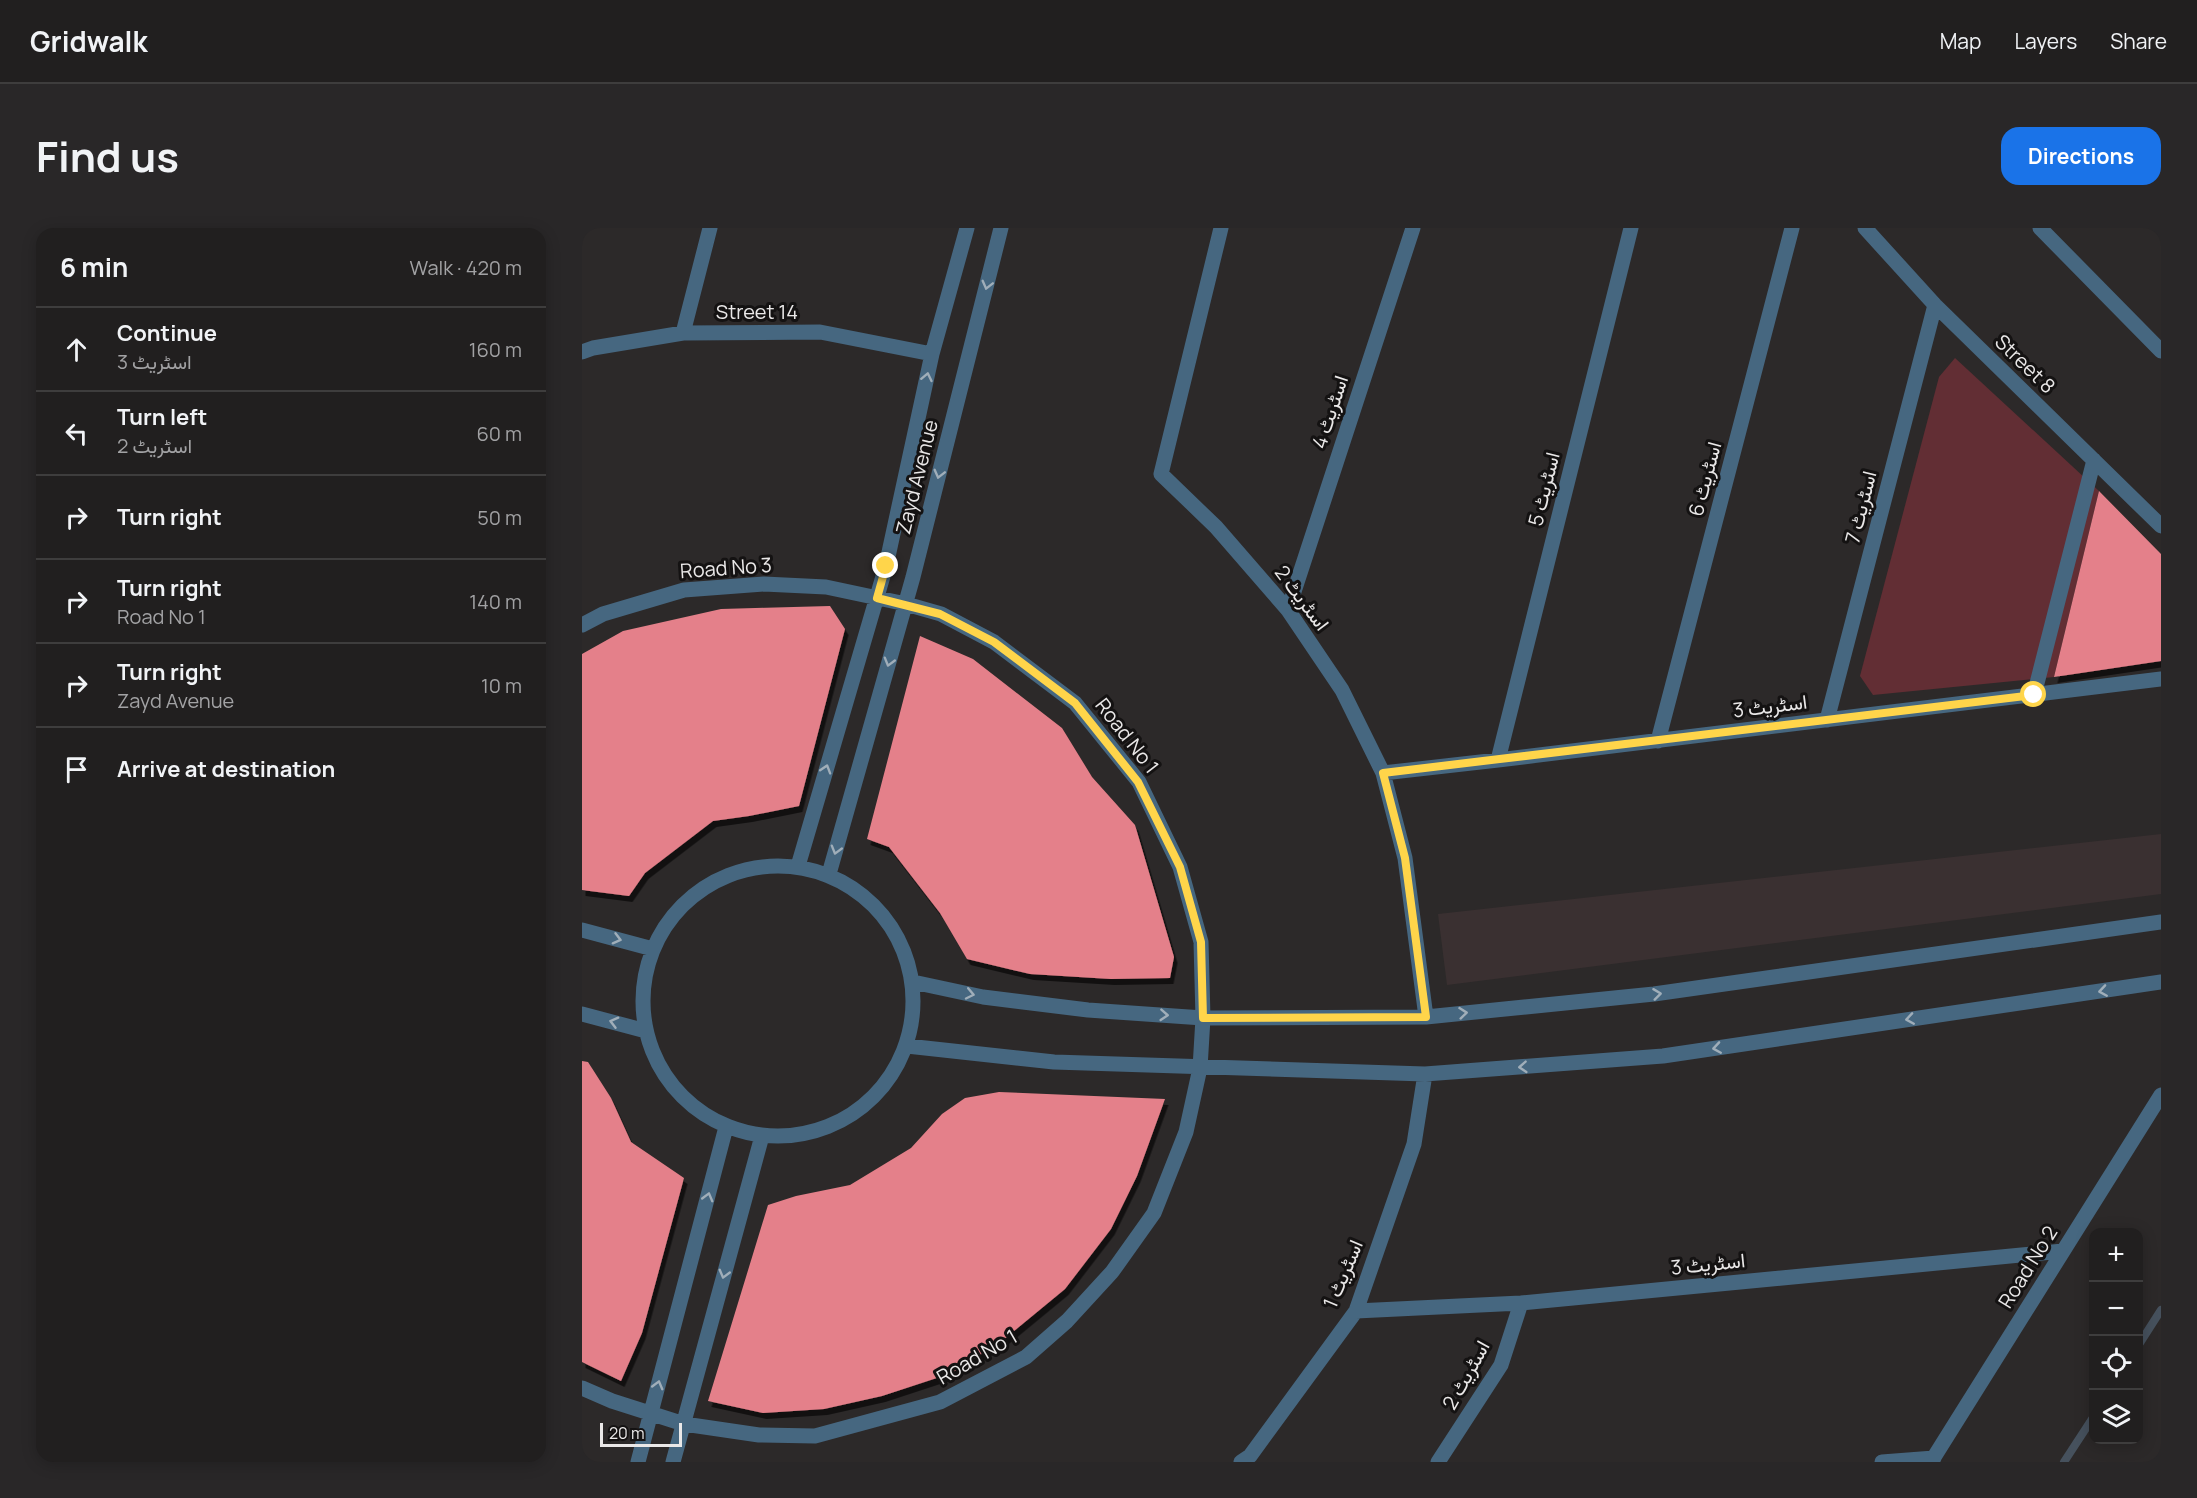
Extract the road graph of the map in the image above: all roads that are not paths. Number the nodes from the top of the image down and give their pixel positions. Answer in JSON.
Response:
{"nodes":[{"id":1,"x":710,"y":228,"type":"edge"},
{"id":2,"x":967,"y":228,"type":"edge"},
{"id":3,"x":1001,"y":228,"type":"edge"},
{"id":4,"x":1221,"y":228,"type":"edge"},
{"id":5,"x":1413,"y":228,"type":"edge"},
{"id":6,"x":1631,"y":228,"type":"edge"},
{"id":7,"x":1792,"y":228,"type":"edge"},
{"id":8,"x":1865,"y":228,"type":"edge"},
{"id":9,"x":2040,"y":228,"type":"edge"},
{"id":10,"x":1935,"y":305,"type":"junction"},
{"id":11,"x":683,"y":333,"type":"junction"},
{"id":12,"x":2161,"y":351,"type":"edge"},
{"id":13,"x":582,"y":352,"type":"edge"},
{"id":14,"x":932,"y":354,"type":"junction"},
{"id":15,"x":2094,"y":460,"type":"junction"},
{"id":16,"x":2161,"y":526,"type":"edge"},
{"id":17,"x":877,"y":598,"type":"junction"},
{"id":18,"x":906,"y":604,"type":"junction"},
{"id":19,"x":1288,"y":610,"type":"junction"},
{"id":20,"x":582,"y":625,"type":"edge"},
{"id":21,"x":2161,"y":679,"type":"edge"},
{"id":22,"x":2034,"y":695,"type":"junction"},
{"id":23,"x":1827,"y":720,"type":"junction"},
{"id":24,"x":1658,"y":741,"type":"junction"},
{"id":25,"x":1498,"y":760,"type":"junction"},
{"id":26,"x":1383,"y":773,"type":"junction"},
{"id":27,"x":798,"y":866,"type":"junction"},
{"id":28,"x":829,"y":874,"type":"junction"},
{"id":29,"x":2161,"y":922,"type":"edge"},
{"id":30,"x":582,"y":930,"type":"edge"},
{"id":31,"x":653,"y":949,"type":"junction"},
{"id":32,"x":913,"y":982,"type":"junction"},
{"id":33,"x":2161,"y":982,"type":"edge"},
{"id":34,"x":582,"y":1014,"type":"edge"},
{"id":35,"x":1426,"y":1017,"type":"junction"},
{"id":36,"x":1203,"y":1018,"type":"junction"},
{"id":37,"x":646,"y":1031,"type":"junction"},
{"id":38,"x":907,"y":1046,"type":"junction"},
{"id":39,"x":1200,"y":1068,"type":"junction"},
{"id":40,"x":1425,"y":1074,"type":"junction"},
{"id":41,"x":2161,"y":1095,"type":"edge"},
{"id":42,"x":726,"y":1127,"type":"junction"},
{"id":43,"x":762,"y":1136,"type":"junction"},
{"id":44,"x":2063,"y":1251,"type":"junction"},
{"id":45,"x":1521,"y":1303,"type":"junction"},
{"id":46,"x":1356,"y":1311,"type":"junction"},
{"id":47,"x":582,"y":1388,"type":"edge"},
{"id":48,"x":650,"y":1414,"type":"junction"},
{"id":49,"x":684,"y":1424,"type":"junction"},
{"id":50,"x":1933,"y":1460,"type":"edge"},
{"id":51,"x":638,"y":1462,"type":"edge"},
{"id":52,"x":673,"y":1462,"type":"edge"},
{"id":53,"x":1241,"y":1462,"type":"edge"},
{"id":54,"x":1438,"y":1462,"type":"edge"},
{"id":55,"x":1882,"y":1462,"type":"edge"}],
"edges":[{"from":1,"to":11,"type":"street"},
{"from":2,"to":14,"type":"street","name":"Zayd Avenue"},
{"from":3,"to":18,"type":"street","name":"Zayd Avenue","one_way":true},
{"from":4,"to":19,"type":"street","name":"اسٹریٹ 2"},
{"from":5,"to":19,"type":"street","name":"اسٹریٹ 4"},
{"from":6,"to":25,"type":"street","name":"اسٹریٹ 5"},
{"from":7,"to":24,"type":"street","name":"اسٹریٹ 6"},
{"from":8,"to":10,"type":"street","name":"Street 8"},
{"from":9,"to":12,"type":"street"},
{"from":10,"to":15,"type":"street","name":"Street 8"},
{"from":10,"to":23,"type":"street","name":"اسٹریٹ 7"},
{"from":11,"to":13,"type":"street","name":"Street 14"},
{"from":11,"to":14,"type":"street","name":"Street 14"},
{"from":17,"to":14,"type":"street","name":"Zayd Avenue","one_way":true},
{"from":15,"to":16,"type":"street","name":"Street 8"},
{"from":15,"to":22,"type":"street"},
{"from":17,"to":18,"type":"street","name":"Road No 3"},
{"from":17,"to":20,"type":"street","name":"Road No 3"},
{"from":27,"to":17,"type":"street","name":"Zayd Avenue","one_way":true},
{"from":18,"to":28,"type":"street","name":"Zayd Avenue","one_way":true},
{"from":18,"to":36,"type":"street","name":"Road No 1"},
{"from":19,"to":26,"type":"street","name":"اسٹریٹ 2"},
{"from":21,"to":22,"type":"street","name":"اسٹریٹ 3"},
{"from":22,"to":23,"type":"street","name":"اسٹریٹ 3"},
{"from":23,"to":24,"type":"street","name":"اسٹریٹ 3"},
{"from":24,"to":25,"type":"street","name":"اسٹریٹ 3"},
{"from":25,"to":26,"type":"street","name":"اسٹریٹ 3"},
{"from":26,"to":35,"type":"street","name":"اسٹریٹ 2"},
{"from":27,"to":28,"type":"street"},
{"from":27,"to":31,"type":"street"},
{"from":28,"to":32,"type":"street"},
{"from":35,"to":29,"type":"street","one_way":true},
{"from":30,"to":31,"type":"street","one_way":true},
{"from":31,"to":37,"type":"street"},
{"from":32,"to":36,"type":"street","one_way":true},
{"from":32,"to":38,"type":"street"},
{"from":33,"to":40,"type":"street","one_way":true},
{"from":37,"to":34,"type":"street","one_way":true},
{"from":35,"to":36,"type":"street"},
{"from":36,"to":39,"type":"street","name":"Road No 1"},
{"from":37,"to":42,"type":"street"},
{"from":38,"to":39,"type":"street"},
{"from":38,"to":43,"type":"street"},
{"from":39,"to":40,"type":"street"},
{"from":39,"to":49,"type":"street","name":"Road No 1"},
{"from":40,"to":46,"type":"street","name":"اسٹریٹ 1"},
{"from":41,"to":44,"type":"street","name":"Road No 2"},
{"from":42,"to":43,"type":"street"},
{"from":48,"to":42,"type":"street","one_way":true},
{"from":43,"to":49,"type":"street","one_way":true},
{"from":44,"to":45,"type":"street","name":"اسٹریٹ 3"},
{"from":44,"to":50,"type":"street","name":"Road No 2"},
{"from":45,"to":46,"type":"street","name":"اسٹریٹ 3"},
{"from":45,"to":54,"type":"street","name":"اسٹریٹ 2"},
{"from":46,"to":53,"type":"street","name":"اسٹریٹ 1"},
{"from":47,"to":48,"type":"street"},
{"from":48,"to":49,"type":"street","name":"Road No 1"},
{"from":48,"to":51,"type":"street"},
{"from":49,"to":52,"type":"street"},
{"from":50,"to":55,"type":"street"}]}
